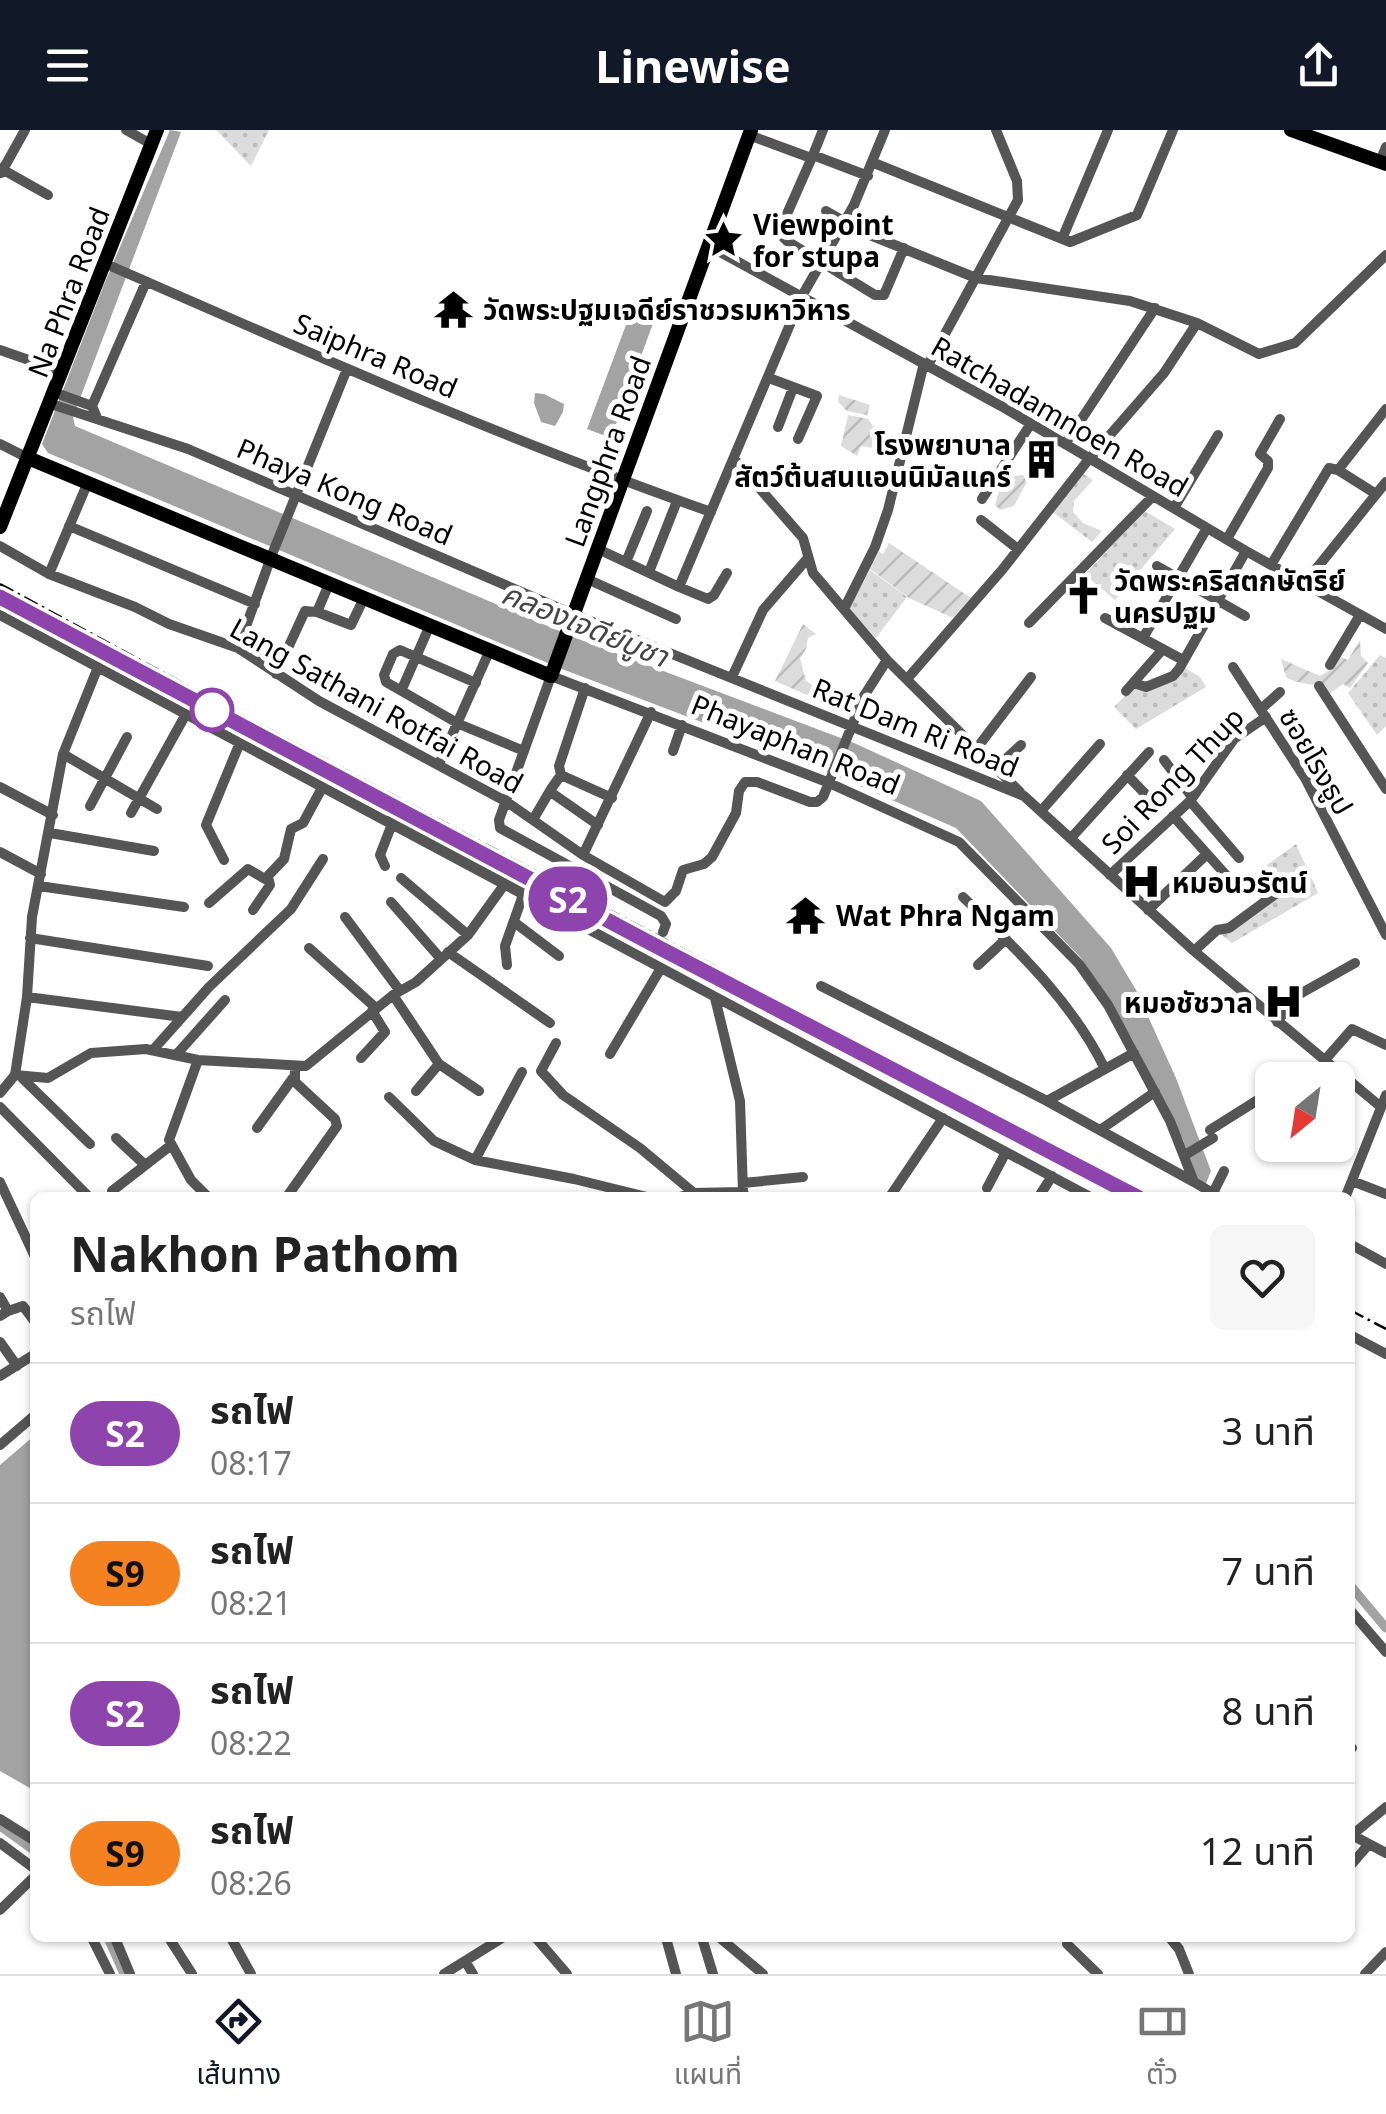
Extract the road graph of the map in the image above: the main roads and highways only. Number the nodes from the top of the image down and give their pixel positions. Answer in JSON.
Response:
{"nodes":[{"id":1,"x":1293,"y":130,"type":"edge"},
{"id":2,"x":1318,"y":130,"type":"edge"},
{"id":3,"x":750,"y":132,"type":"edge"},
{"id":4,"x":153,"y":135,"type":"edge"},
{"id":5,"x":1385,"y":155,"type":"edge"},
{"id":6,"x":28,"y":458,"type":"junction"},
{"id":7,"x":0,"y":527,"type":"edge"},
{"id":8,"x":552,"y":672,"type":"joint"}],
"edges":[{"from":1,"to":5,"type":"main road"},
{"from":2,"to":5,"type":"main road"},
{"from":3,"to":8,"type":"main road","name":"Langphra Road"},
{"from":4,"to":6,"type":"main road","name":"Na Phra Road"},
{"from":6,"to":7,"type":"main road","name":"Na Phra Road"},
{"from":6,"to":8,"type":"main road","name":"Phayaphan Road"}]}
